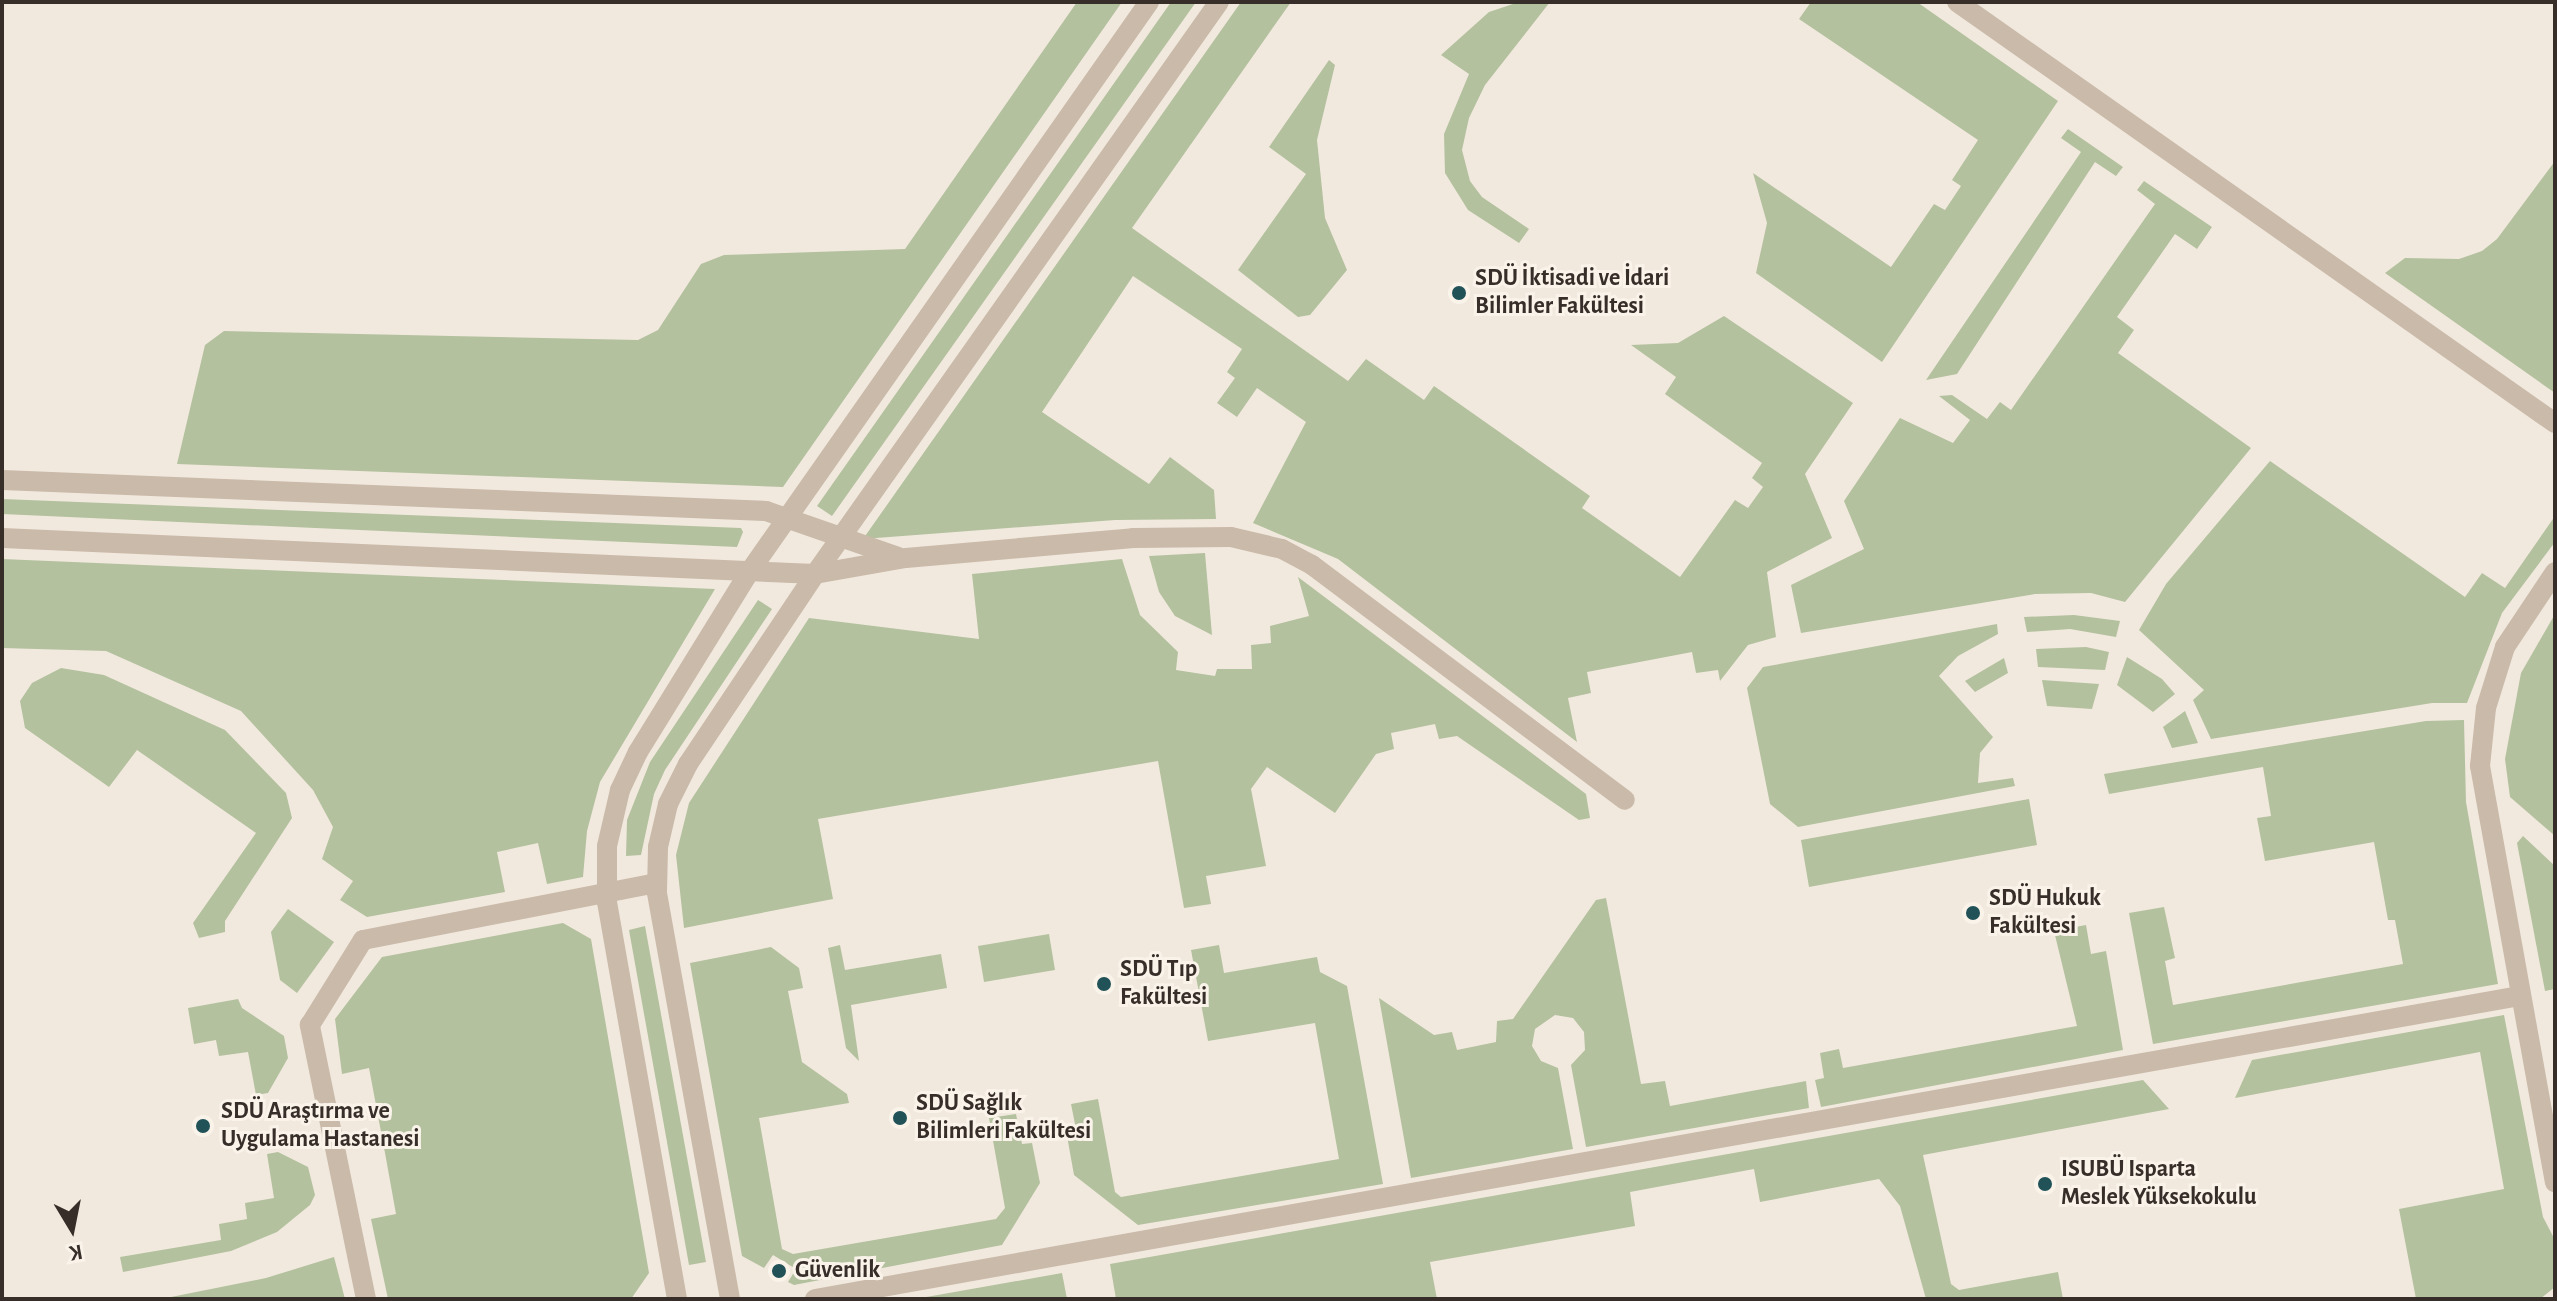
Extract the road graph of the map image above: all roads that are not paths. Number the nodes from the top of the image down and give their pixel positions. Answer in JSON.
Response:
{"nodes":[{"id":1,"x":1149,"y":2,"type":"edge"},
{"id":2,"x":1219,"y":2,"type":"edge"},
{"id":3,"x":1957,"y":2,"type":"edge"},
{"id":4,"x":2555,"y":423,"type":"edge"},
{"id":5,"x":2,"y":480,"type":"edge"},
{"id":6,"x":789,"y":516,"type":"junction"},
{"id":7,"x":2,"y":538,"type":"edge"},
{"id":8,"x":841,"y":538,"type":"junction"},
{"id":9,"x":906,"y":558,"type":"junction"},
{"id":10,"x":750,"y":571,"type":"junction"},
{"id":11,"x":2555,"y":572,"type":"edge"},
{"id":12,"x":815,"y":574,"type":"junction"},
{"id":13,"x":1625,"y":800,"type":"dead end"},
{"id":14,"x":657,"y":883,"type":"junction"},
{"id":15,"x":606,"y":893,"type":"junction"},
{"id":16,"x":2520,"y":996,"type":"junction"},
{"id":17,"x":2555,"y":1182,"type":"edge"},
{"id":18,"x":366,"y":1299,"type":"edge"},
{"id":19,"x":677,"y":1299,"type":"edge"},
{"id":20,"x":730,"y":1299,"type":"edge"},
{"id":21,"x":815,"y":1299,"type":"edge"}],
"edges":[{"from":1,"to":6,"type":"street"},
{"from":2,"to":8,"type":"street"},
{"from":3,"to":4,"type":"street"},
{"from":5,"to":6,"type":"street"},
{"from":6,"to":8,"type":"street"},
{"from":6,"to":10,"type":"street"},
{"from":7,"to":10,"type":"street"},
{"from":8,"to":9,"type":"street"},
{"from":8,"to":12,"type":"street"},
{"from":9,"to":12,"type":"street"},
{"from":9,"to":13,"type":"street"},
{"from":10,"to":12,"type":"street"},
{"from":10,"to":15,"type":"street"},
{"from":11,"to":16,"type":"street"},
{"from":12,"to":14,"type":"street"},
{"from":14,"to":15,"type":"street"},
{"from":14,"to":20,"type":"street"},
{"from":15,"to":18,"type":"street"},
{"from":15,"to":19,"type":"street"},
{"from":16,"to":17,"type":"street"},
{"from":16,"to":21,"type":"street"}]}
